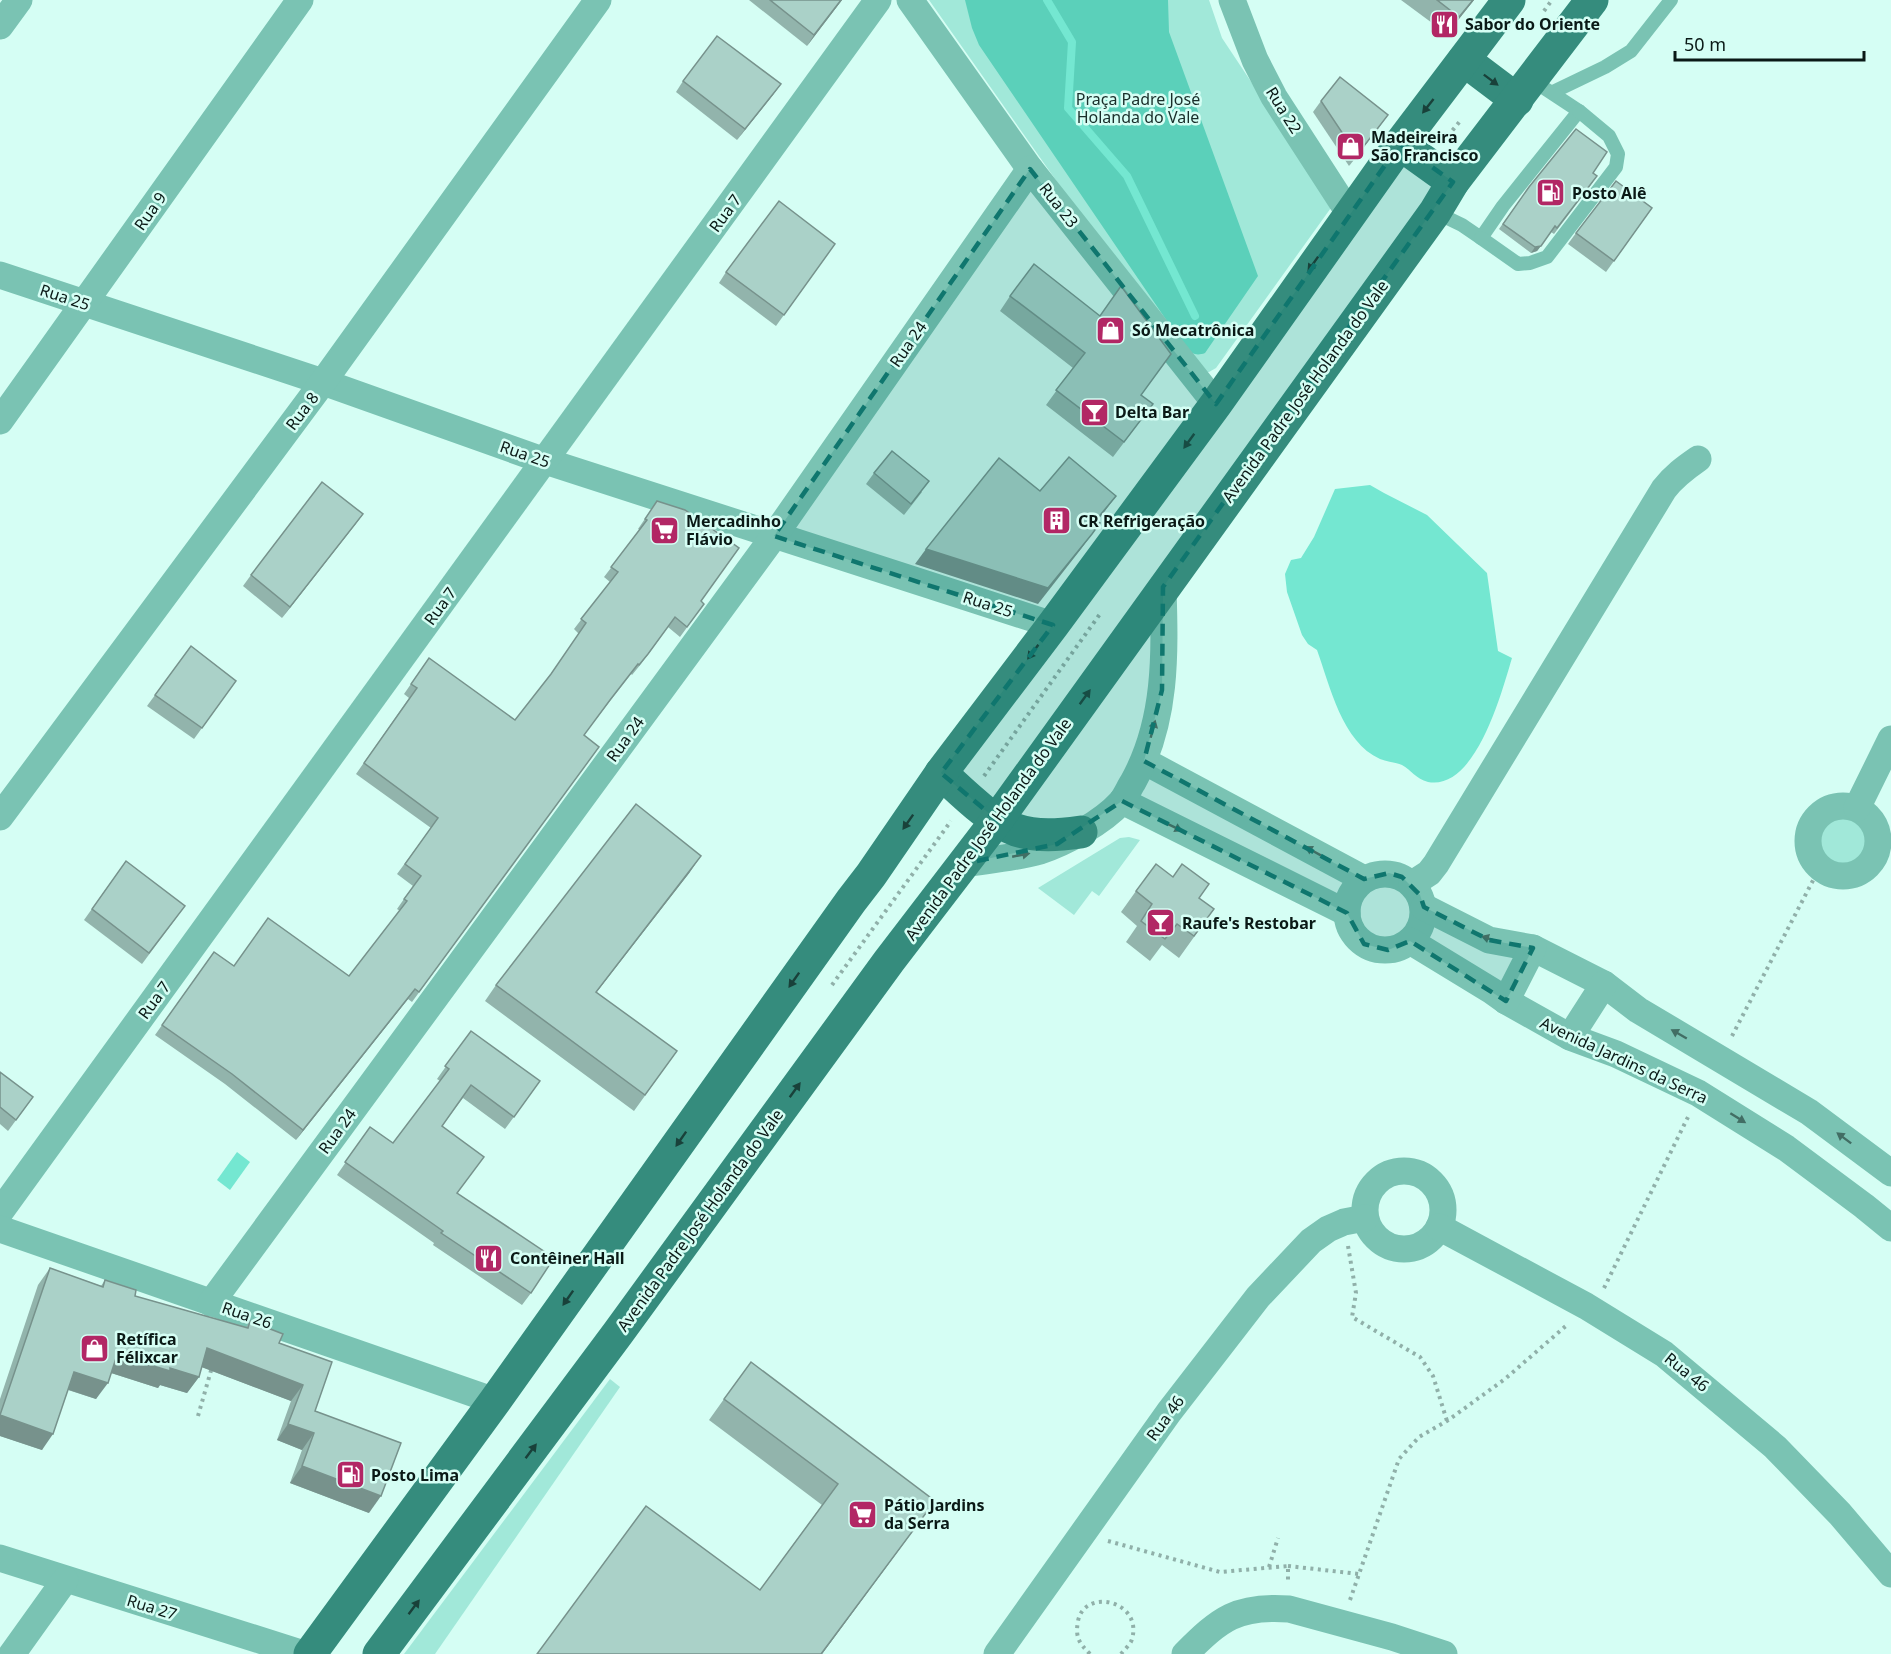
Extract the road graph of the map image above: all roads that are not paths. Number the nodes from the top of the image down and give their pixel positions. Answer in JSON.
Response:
{"nodes":[{"id":1,"x":19,"y":0,"type":"edge"},
{"id":2,"x":300,"y":0,"type":"edge"},
{"id":3,"x":598,"y":0,"type":"edge"},
{"id":4,"x":878,"y":0,"type":"edge"},
{"id":5,"x":910,"y":0,"type":"edge"},
{"id":6,"x":1233,"y":0,"type":"edge"},
{"id":7,"x":1509,"y":0,"type":"edge"},
{"id":8,"x":1592,"y":0,"type":"edge"},
{"id":9,"x":1671,"y":0,"type":"edge"},
{"id":10,"x":0,"y":26,"type":"edge"},
{"id":11,"x":1464,"y":60,"type":"junction"},
{"id":12,"x":1534,"y":91,"type":"junction"},
{"id":13,"x":1579,"y":111,"type":"junction"},
{"id":14,"x":1400,"y":144,"type":"junction"},
{"id":15,"x":1030,"y":169,"type":"junction"},
{"id":16,"x":1453,"y":182,"type":"junction"},
{"id":17,"x":1435,"y":212,"type":"junction"},
{"id":18,"x":1350,"y":213,"type":"junction"},
{"id":19,"x":1481,"y":238,"type":"junction"},
{"id":20,"x":0,"y":275,"type":"edge"},
{"id":21,"x":85,"y":303,"type":"junction"},
{"id":22,"x":323,"y":382,"type":"junction"},
{"id":23,"x":1216,"y":404,"type":"junction"},
{"id":24,"x":0,"y":421,"type":"edge"},
{"id":25,"x":1698,"y":459,"type":"dead end"},
{"id":26,"x":545,"y":461,"type":"junction"},
{"id":27,"x":774,"y":536,"type":"junction"},
{"id":28,"x":1163,"y":587,"type":"junction"},
{"id":29,"x":1053,"y":625,"type":"junction"},
{"id":30,"x":1891,"y":739,"type":"edge"},
{"id":31,"x":1144,"y":761,"type":"junction"},
{"id":32,"x":941,"y":773,"type":"junction"},
{"id":33,"x":1122,"y":801,"type":"junction"},
{"id":34,"x":1857,"y":808,"type":"junction"},
{"id":35,"x":0,"y":817,"type":"edge"},
{"id":36,"x":997,"y":820,"type":"junction"},
{"id":37,"x":1081,"y":832,"type":"junction"},
{"id":38,"x":1884,"y":861,"type":"edge"},
{"id":39,"x":963,"y":864,"type":"junction"},
{"id":40,"x":1364,"y":879,"type":"junction"},
{"id":41,"x":1418,"y":896,"type":"junction"},
{"id":42,"x":1347,"y":913,"type":"junction"},
{"id":43,"x":1410,"y":941,"type":"junction"},
{"id":44,"x":1533,"y":948,"type":"junction"},
{"id":45,"x":1604,"y":984,"type":"junction"},
{"id":46,"x":1506,"y":1001,"type":"junction"},
{"id":47,"x":1570,"y":1037,"type":"junction"},
{"id":48,"x":1891,"y":1173,"type":"edge"},
{"id":49,"x":0,"y":1212,"type":"edge"},
{"id":50,"x":1354,"y":1220,"type":"junction"},
{"id":51,"x":1439,"y":1227,"type":"junction"},
{"id":52,"x":1891,"y":1228,"type":"edge"},
{"id":53,"x":0,"y":1229,"type":"edge"},
{"id":54,"x":211,"y":1303,"type":"junction"},
{"id":55,"x":495,"y":1401,"type":"junction"},
{"id":56,"x":0,"y":1558,"type":"edge"},
{"id":57,"x":1891,"y":1574,"type":"edge"},
{"id":58,"x":65,"y":1580,"type":"junction"},
{"id":59,"x":1391,"y":1646,"type":"edge"},
{"id":60,"x":12,"y":1654,"type":"edge"},
{"id":61,"x":304,"y":1654,"type":"edge"},
{"id":62,"x":310,"y":1654,"type":"edge"},
{"id":63,"x":379,"y":1654,"type":"edge"},
{"id":64,"x":997,"y":1654,"type":"edge"},
{"id":65,"x":1185,"y":1654,"type":"edge"},
{"id":66,"x":1444,"y":1654,"type":"edge"}],
"edges":[{"from":1,"to":10,"type":"street"},
{"from":2,"to":21,"type":"street","name":"Rua 9"},
{"from":3,"to":22,"type":"street","name":"Rua 8"},
{"from":4,"to":26,"type":"street","name":"Rua 7"},
{"from":5,"to":15,"type":"street","name":"Rua 23"},
{"from":6,"to":18,"type":"street","name":"Rua 22"},
{"from":7,"to":11,"type":"main road"},
{"from":8,"to":12,"type":"main road","name":"Avenida Padre José Holanda do Vale"},
{"from":9,"to":12,"type":"lane"},
{"from":11,"to":12,"type":"main road","one_way":true},
{"from":11,"to":14,"type":"main road","one_way":true},
{"from":12,"to":13,"type":"lane"},
{"from":12,"to":16,"type":"main road","name":"Avenida Padre José Holanda do Vale"},
{"from":13,"to":19,"type":"lane"},
{"from":13,"to":19,"type":"lane"},
{"from":14,"to":16,"type":"main road"},
{"from":14,"to":18,"type":"main road"},
{"from":15,"to":23,"type":"street","name":"Rua 23"},
{"from":15,"to":27,"type":"street","name":"Rua 24"},
{"from":16,"to":17,"type":"main road","name":"Avenida Padre José Holanda do Vale"},
{"from":17,"to":19,"type":"lane"},
{"from":17,"to":28,"type":"main road","name":"Avenida Padre José Holanda do Vale"},
{"from":18,"to":23,"type":"main road","one_way":true},
{"from":20,"to":21,"type":"street","name":"Rua 25"},
{"from":21,"to":22,"type":"street","name":"Rua 25"},
{"from":21,"to":24,"type":"street","name":"Rua 9"},
{"from":22,"to":26,"type":"street","name":"Rua 25"},
{"from":22,"to":35,"type":"street","name":"Rua 8"},
{"from":23,"to":29,"type":"main road","one_way":true},
{"from":25,"to":41,"type":"street"},
{"from":26,"to":27,"type":"street","name":"Rua 25"},
{"from":26,"to":49,"type":"street","name":"Rua 7"},
{"from":27,"to":29,"type":"street","name":"Rua 25"},
{"from":27,"to":54,"type":"street","name":"Rua 24"},
{"from":31,"to":28,"type":"street","one_way":true},
{"from":36,"to":28,"type":"main road","name":"Avenida Padre José Holanda do Vale","one_way":true},
{"from":29,"to":32,"type":"main road","one_way":true},
{"from":30,"to":34,"type":"street"},
{"from":31,"to":33,"type":"street"},
{"from":40,"to":31,"type":"street","one_way":true},
{"from":32,"to":36,"type":"main road"},
{"from":32,"to":55,"type":"main road","one_way":true},
{"from":33,"to":37,"type":"street"},
{"from":33,"to":42,"type":"street","one_way":true},
{"from":34,"to":38,"type":"street"},
{"from":34,"to":38,"type":"street"},
{"from":36,"to":37,"type":"main road"},
{"from":36,"to":39,"type":"main road","name":"Avenida Padre José Holanda do Vale"},
{"from":39,"to":37,"type":"street","one_way":true},
{"from":63,"to":39,"type":"main road","name":"Avenida Padre José Holanda do Vale","one_way":true},
{"from":40,"to":41,"type":"street"},
{"from":40,"to":42,"type":"street"},
{"from":41,"to":43,"type":"street"},
{"from":44,"to":41,"type":"street","one_way":true},
{"from":42,"to":43,"type":"street"},
{"from":43,"to":46,"type":"street","name":"Avenida Jardins da Serra"},
{"from":44,"to":45,"type":"street"},
{"from":44,"to":46,"type":"street"},
{"from":45,"to":47,"type":"street"},
{"from":48,"to":45,"type":"street","one_way":true},
{"from":46,"to":47,"type":"street","name":"Avenida Jardins da Serra"},
{"from":47,"to":52,"type":"street","name":"Avenida Jardins da Serra","one_way":true},
{"from":50,"to":51,"type":"street"},
{"from":50,"to":51,"type":"street"},
{"from":50,"to":64,"type":"street","name":"Rua 46"},
{"from":51,"to":57,"type":"street","name":"Rua 46"},
{"from":53,"to":54,"type":"street","name":"Rua 26"},
{"from":54,"to":55,"type":"street","name":"Rua 26"},
{"from":55,"to":62,"type":"main road"},
{"from":56,"to":58,"type":"street","name":"Rua 27"},
{"from":58,"to":60,"type":"street"},
{"from":58,"to":61,"type":"street","name":"Rua 27"},
{"from":59,"to":65,"type":"street"},
{"from":59,"to":66,"type":"street"}]}
